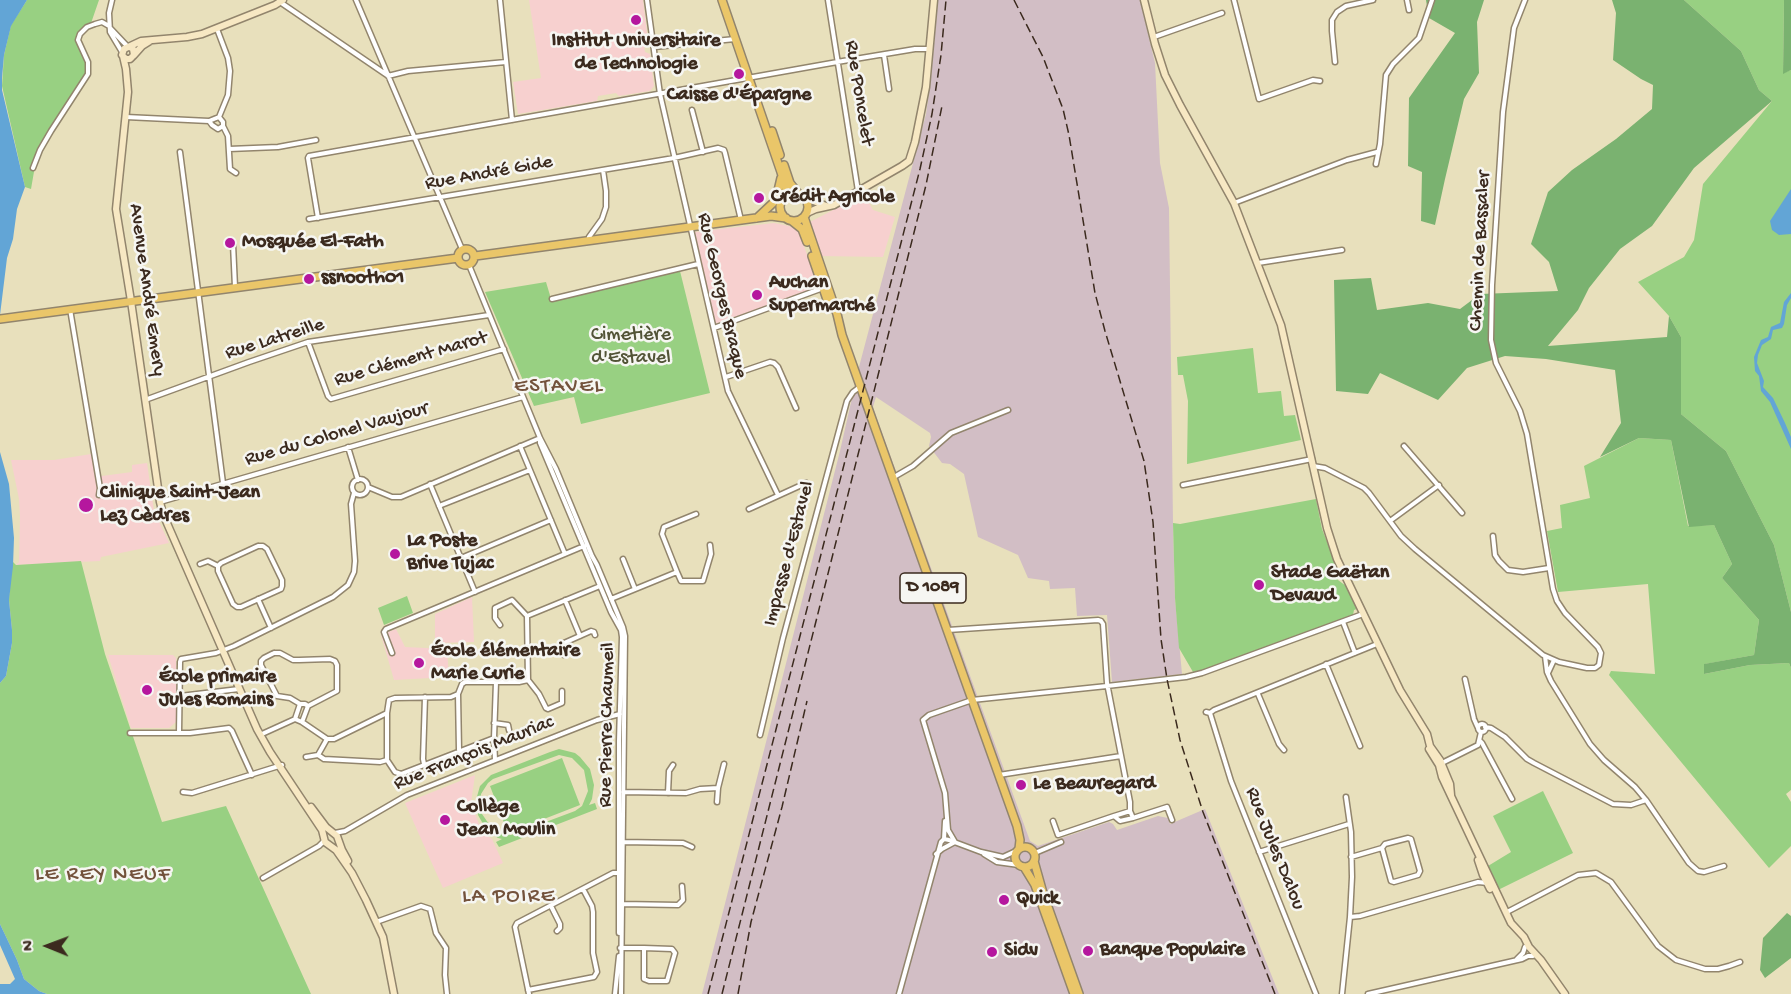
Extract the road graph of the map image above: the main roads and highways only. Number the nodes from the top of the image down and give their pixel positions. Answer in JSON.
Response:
{"nodes":[{"id":1,"x":722,"y":0,"type":"edge"},
{"id":2,"x":754,"y":91,"type":"junction"},
{"id":3,"x":781,"y":172,"type":"junction"},
{"id":4,"x":798,"y":193,"type":"junction"},
{"id":5,"x":783,"y":200,"type":"junction"},
{"id":6,"x":806,"y":215,"type":"junction"},
{"id":7,"x":771,"y":216,"type":"junction"},
{"id":8,"x":757,"y":218,"type":"junction"},
{"id":9,"x":789,"y":219,"type":"junction"},
{"id":10,"x":475,"y":256,"type":"junction"},
{"id":11,"x":458,"y":258,"type":"junction"},
{"id":12,"x":825,"y":287,"type":"junction"},
{"id":13,"x":0,"y":319,"type":"edge"},
{"id":14,"x":1017,"y":826,"type":"junction"},
{"id":15,"x":1018,"y":850,"type":"junction"},
{"id":16,"x":1033,"y":854,"type":"junction"},
{"id":17,"x":1022,"y":866,"type":"junction"},
{"id":18,"x":1074,"y":994,"type":"edge"},
{"id":19,"x":1079,"y":994,"type":"edge"}],
"edges":[{"from":1,"to":2,"type":"main road"},
{"from":2,"to":3,"type":"main road"},
{"from":2,"to":4,"type":"main road"},
{"from":3,"to":5,"type":"main road"},
{"from":3,"to":8,"type":"main road"},
{"from":4,"to":5,"type":"main road"},
{"from":4,"to":6,"type":"main road"},
{"from":5,"to":7,"type":"main road"},
{"from":5,"to":9,"type":"main road"},
{"from":6,"to":9,"type":"main road"},
{"from":6,"to":12,"type":"main road","number":"D 1089"},
{"from":7,"to":8,"type":"main road"},
{"from":7,"to":9,"type":"main road"},
{"from":8,"to":10,"type":"main road"},
{"from":9,"to":12,"type":"main road","number":"D 1089"},
{"from":10,"to":11,"type":"main road"},
{"from":10,"to":11,"type":"main road"},
{"from":11,"to":13,"type":"main road"},
{"from":12,"to":14,"type":"main road","number":"D 1089"},
{"from":14,"to":15,"type":"main road","number":"D 1089"},
{"from":14,"to":16,"type":"main road"},
{"from":15,"to":16,"type":"main road"},
{"from":15,"to":17,"type":"main road"},
{"from":16,"to":17,"type":"main road"},
{"from":16,"to":19,"type":"main road"},
{"from":17,"to":18,"type":"main road"}]}
